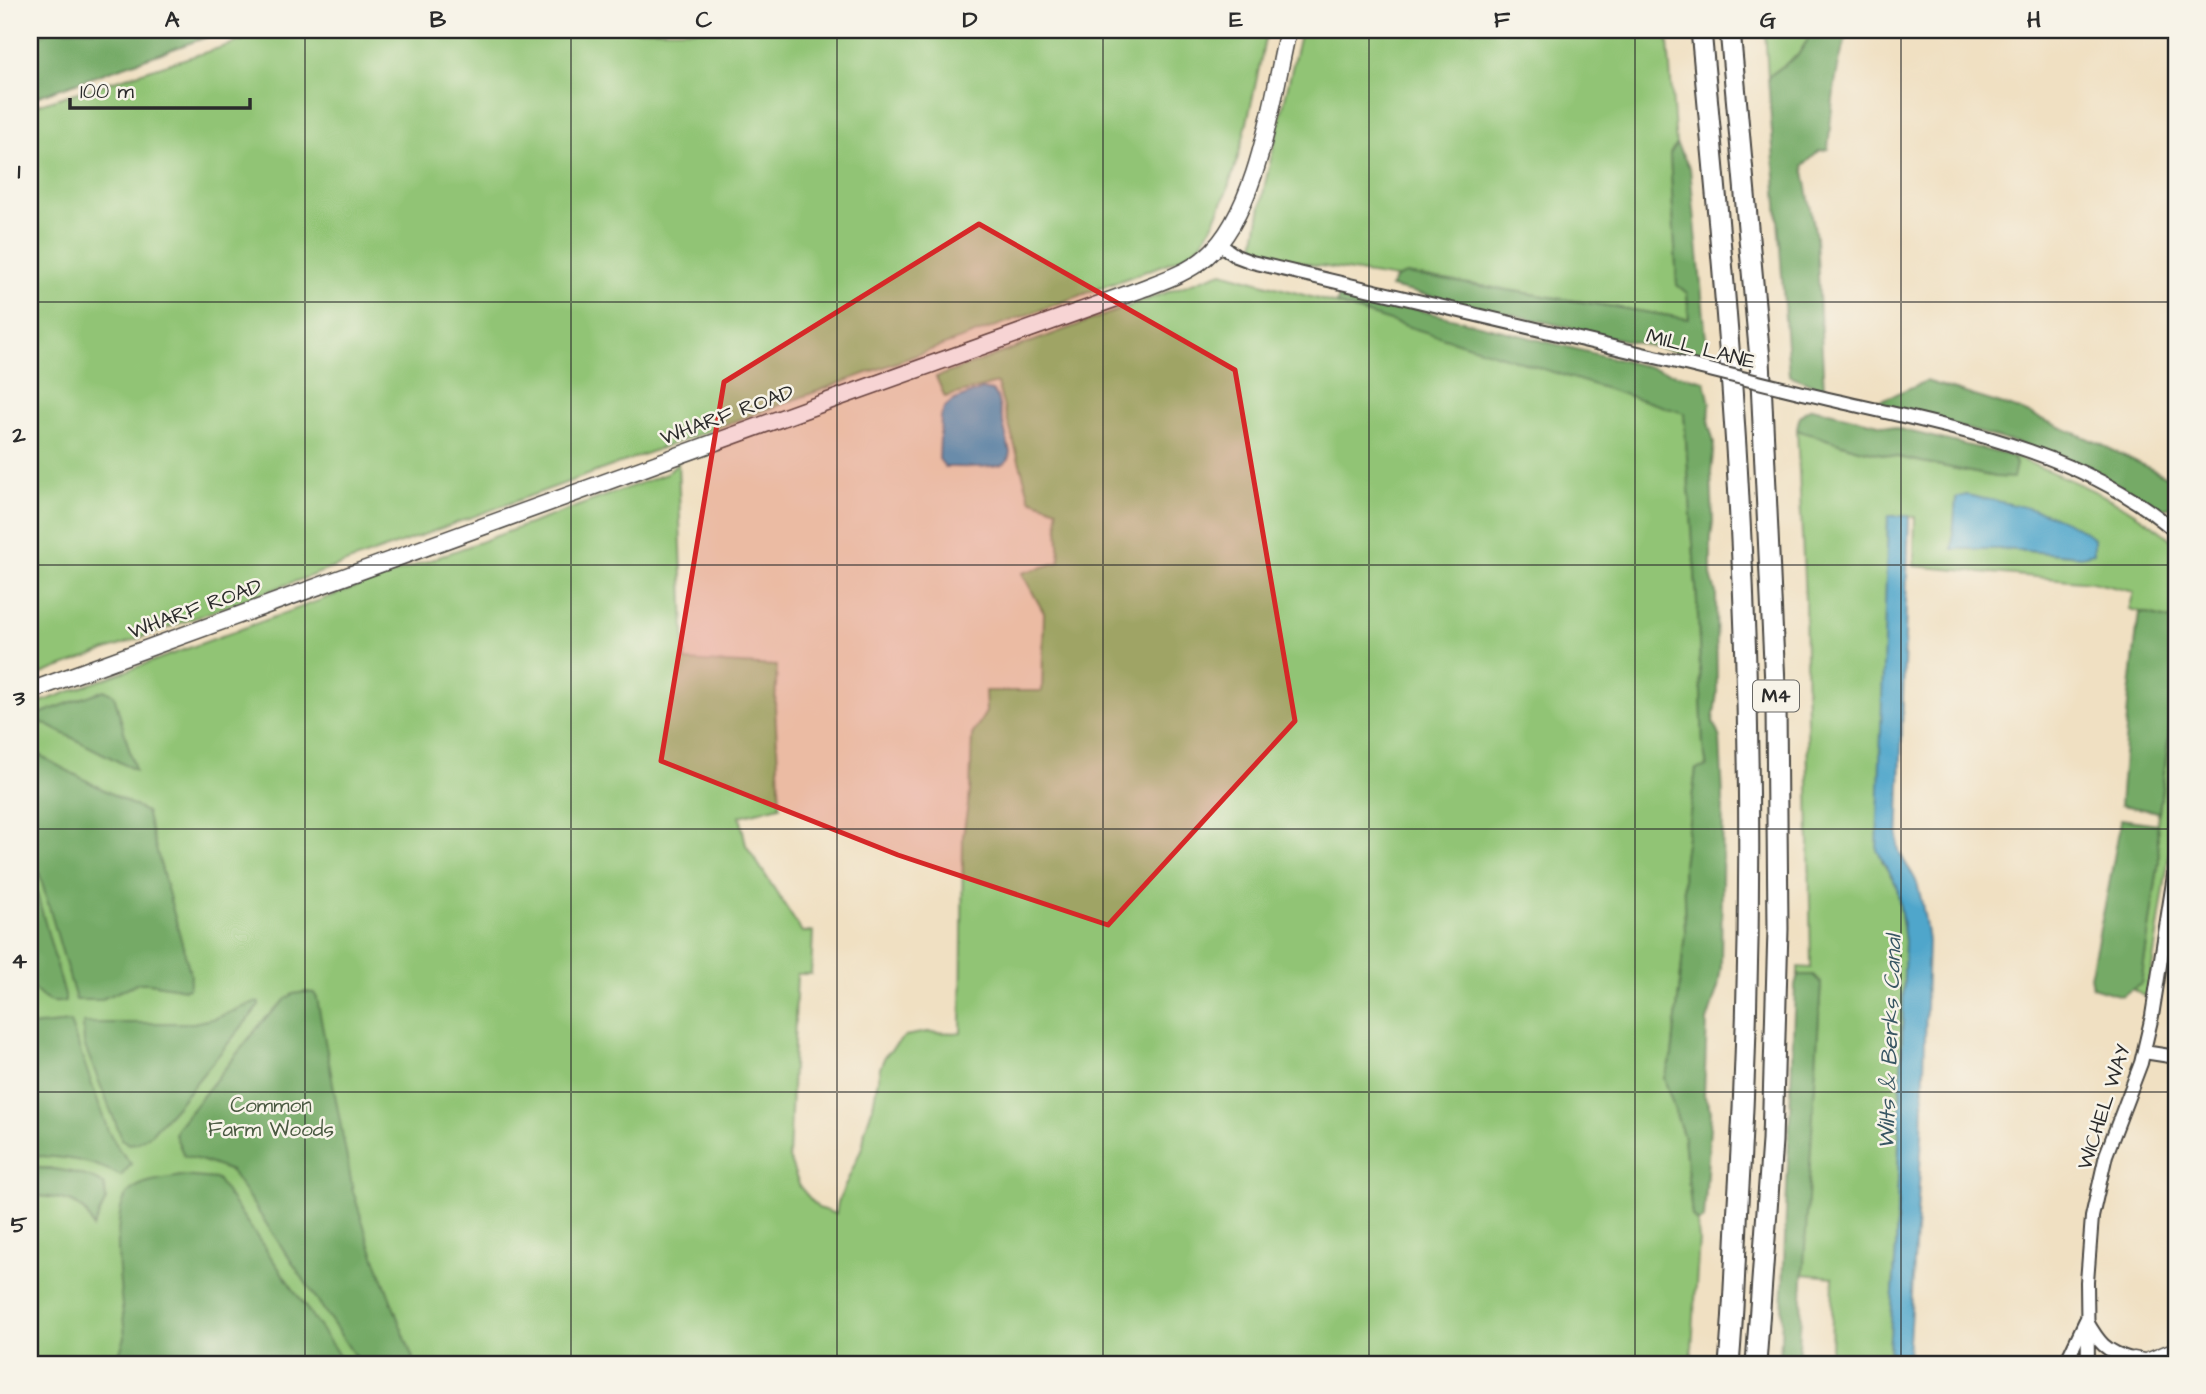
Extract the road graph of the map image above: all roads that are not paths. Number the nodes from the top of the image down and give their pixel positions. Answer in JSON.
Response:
{"nodes":[{"id":1,"x":1288,"y":30,"type":"edge"},
{"id":2,"x":1701,"y":30,"type":"edge"},
{"id":3,"x":1730,"y":30,"type":"edge"},
{"id":4,"x":1219,"y":244,"type":"junction"},
{"id":5,"x":2170,"y":522,"type":"edge"},
{"id":6,"x":2176,"y":531,"type":"edge"},
{"id":7,"x":30,"y":691,"type":"edge"},
{"id":8,"x":2176,"y":863,"type":"edge"},
{"id":9,"x":2144,"y":1052,"type":"junction"},
{"id":10,"x":2176,"y":1057,"type":"edge"},
{"id":11,"x":2086,"y":1320,"type":"junction"},
{"id":12,"x":2176,"y":1350,"type":"edge"},
{"id":13,"x":2140,"y":1362,"type":"edge"},
{"id":14,"x":1728,"y":1364,"type":"edge"},
{"id":15,"x":1756,"y":1364,"type":"edge"},
{"id":16,"x":2061,"y":1364,"type":"edge"},
{"id":17,"x":2088,"y":1364,"type":"edge"},
{"id":18,"x":2114,"y":1364,"type":"edge"}],
"edges":[{"from":1,"to":4,"type":"main road","name":"WHARF ROAD"},
{"from":2,"to":14,"type":"highway","number":"M4"},
{"from":3,"to":15,"type":"highway","number":"M4"},
{"from":4,"to":5,"type":"street","name":"MILL LANE","bridge":true},
{"from":4,"to":7,"type":"main road","name":"WHARF ROAD"},
{"from":5,"to":6,"type":"street","name":"MILL LANE"},
{"from":8,"to":9,"type":"street","name":"WICHEL WAY"},
{"from":9,"to":10,"type":"street"},
{"from":9,"to":11,"type":"street","name":"WICHEL WAY"},
{"from":11,"to":13,"type":"street"},
{"from":11,"to":16,"type":"street"},
{"from":11,"to":17,"type":"street","name":"WICHEL WAY"},
{"from":12,"to":13,"type":"main road"},
{"from":13,"to":18,"type":"main road"}]}
